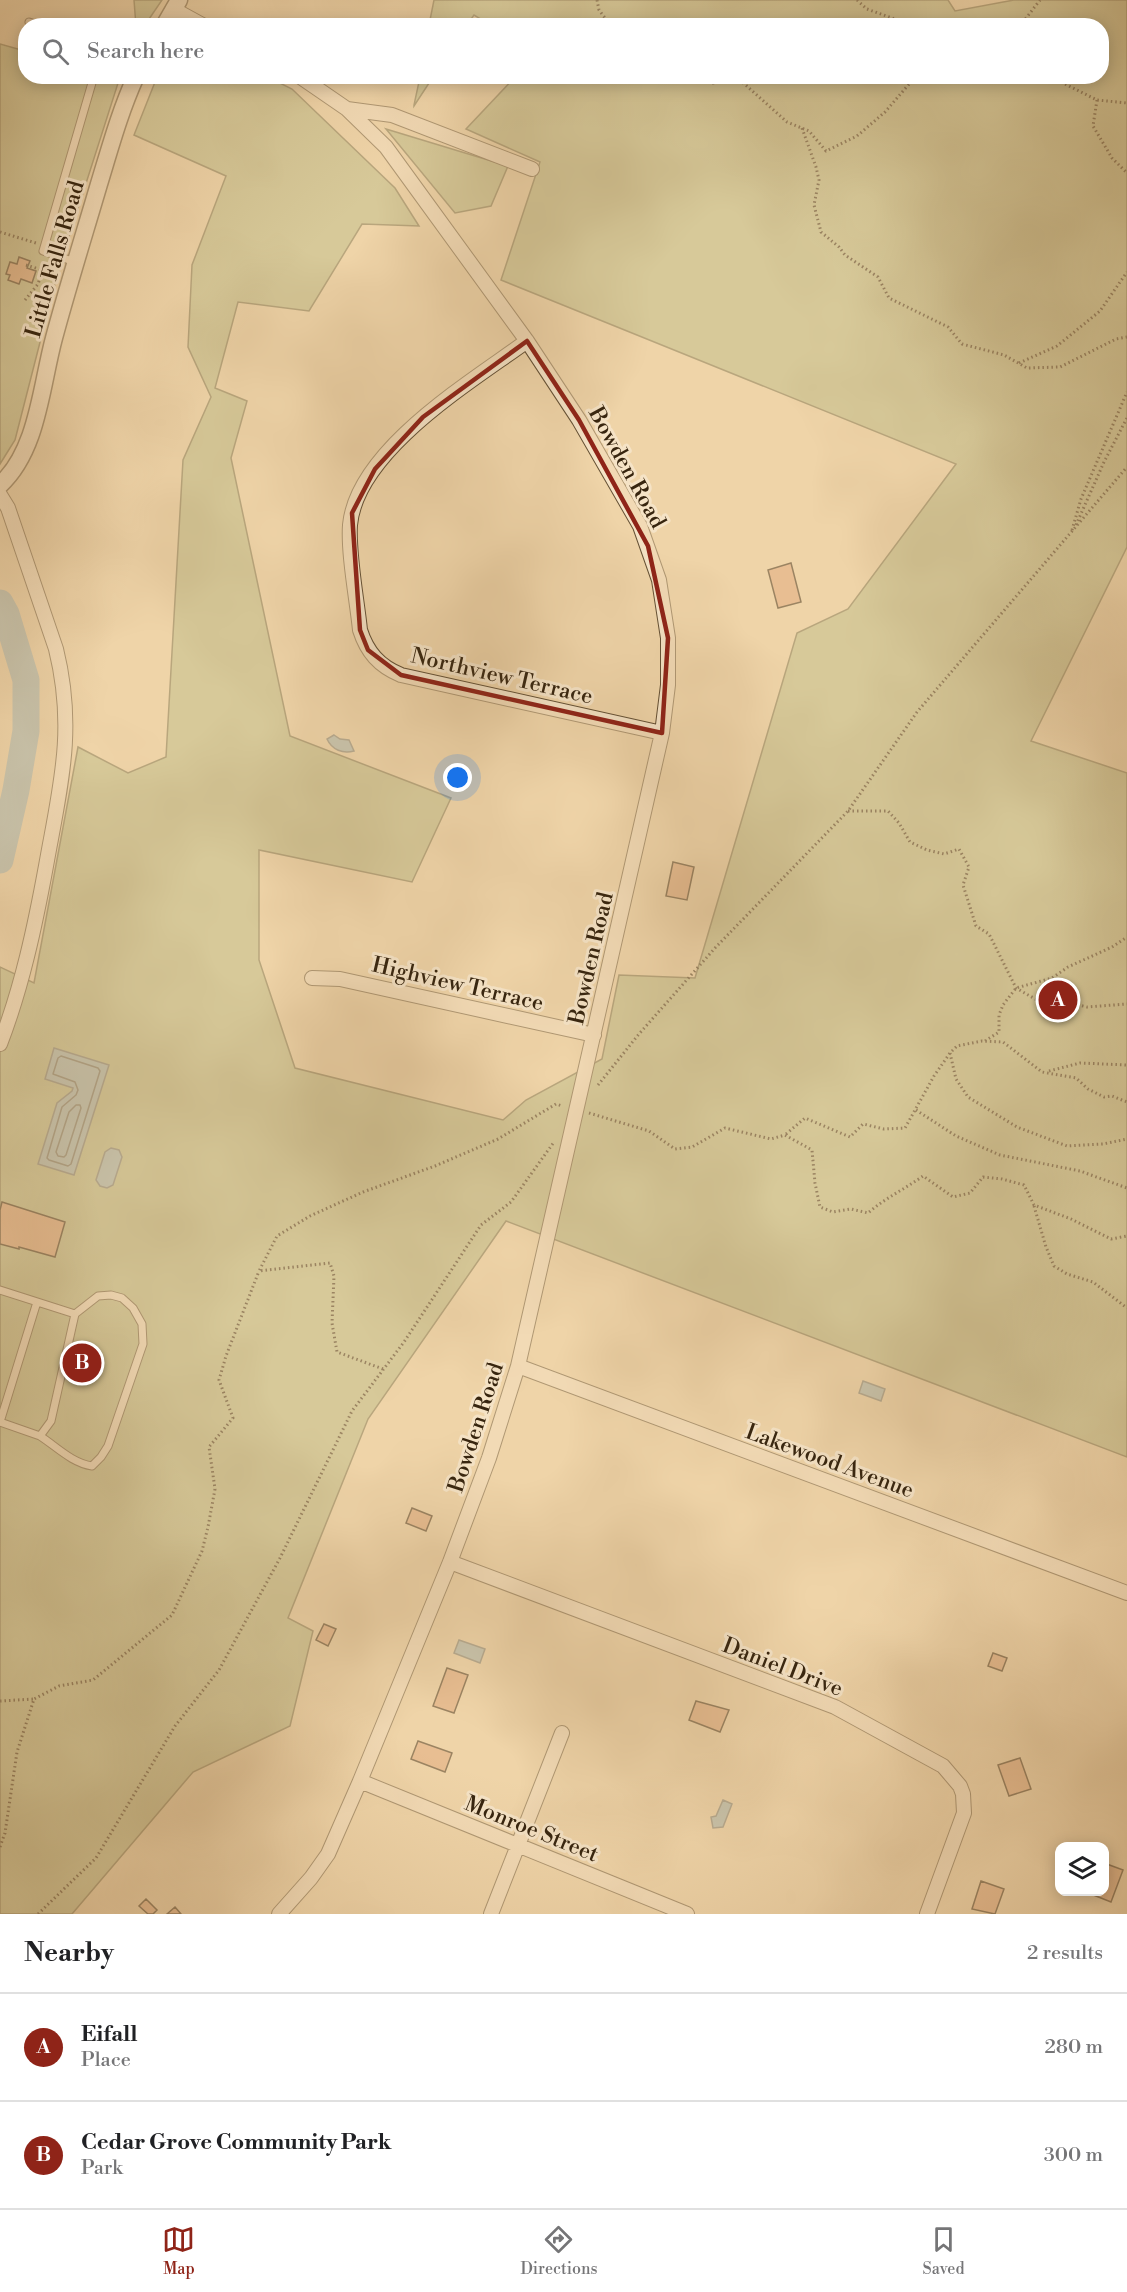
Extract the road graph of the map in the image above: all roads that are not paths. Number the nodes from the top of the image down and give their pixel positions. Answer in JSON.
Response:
{"nodes":[{"id":1,"x":176,"y":4,"type":"edge"},
{"id":2,"x":168,"y":18,"type":"edge"},
{"id":3,"x":194,"y":18,"type":"edge"},
{"id":4,"x":92,"y":84,"type":"edge"},
{"id":5,"x":133,"y":84,"type":"edge"},
{"id":6,"x":310,"y":84,"type":"edge"},
{"id":7,"x":346,"y":109,"type":"junction"},
{"id":8,"x":532,"y":169,"type":"dead end"},
{"id":9,"x":75,"y":262,"type":"junction"},
{"id":10,"x":527,"y":341,"type":"junction"},
{"id":11,"x":0,"y":485,"type":"edge"},
{"id":12,"x":0,"y":495,"type":"edge"},
{"id":13,"x":662,"y":733,"type":"junction"},
{"id":14,"x":312,"y":978,"type":"dead end"},
{"id":15,"x":594,"y":1035,"type":"junction"},
{"id":16,"x":0,"y":1044,"type":"edge"},
{"id":17,"x":0,"y":1290,"type":"edge"},
{"id":18,"x":37,"y":1302,"type":"junction"},
{"id":19,"x":75,"y":1314,"type":"junction"},
{"id":20,"x":518,"y":1366,"type":"junction"},
{"id":21,"x":0,"y":1422,"type":"edge"},
{"id":22,"x":40,"y":1436,"type":"junction"},
{"id":23,"x":450,"y":1563,"type":"junction"},
{"id":24,"x":1127,"y":1593,"type":"edge"},
{"id":25,"x":562,"y":1733,"type":"dead end"},
{"id":26,"x":360,"y":1781,"type":"junction"},
{"id":27,"x":518,"y":1846,"type":"junction"},
{"id":28,"x":279,"y":1914,"type":"edge"},
{"id":29,"x":491,"y":1914,"type":"edge"},
{"id":30,"x":687,"y":1914,"type":"edge"},
{"id":31,"x":927,"y":1914,"type":"edge"}],
"edges":[{"from":1,"to":2,"type":"street"},
{"from":1,"to":3,"type":"street"},
{"from":4,"to":9,"type":"lane"},
{"from":5,"to":9,"type":"street","name":"Little Falls Road"},
{"from":6,"to":7,"type":"street","name":"Bowden Road"},
{"from":7,"to":8,"type":"street"},
{"from":7,"to":10,"type":"street","name":"Bowden Road"},
{"from":9,"to":11,"type":"street","name":"Little Falls Road"},
{"from":10,"to":13,"type":"street","name":"Bowden Road"},
{"from":10,"to":13,"type":"street","name":"Northview Terrace"},
{"from":12,"to":16,"type":"street"},
{"from":13,"to":15,"type":"street","name":"Bowden Road"},
{"from":14,"to":15,"type":"street","name":"Highview Terrace"},
{"from":15,"to":20,"type":"street","name":"Bowden Road"},
{"from":17,"to":18,"type":"lane"},
{"from":18,"to":19,"type":"lane"},
{"from":18,"to":21,"type":"lane"},
{"from":19,"to":22,"type":"lane"},
{"from":19,"to":22,"type":"lane"},
{"from":20,"to":23,"type":"street","name":"Bowden Road"},
{"from":20,"to":24,"type":"street","name":"Lakewood Avenue"},
{"from":21,"to":22,"type":"lane"},
{"from":23,"to":26,"type":"street","name":"Bowden Road"},
{"from":23,"to":31,"type":"street","name":"Daniel Drive"},
{"from":25,"to":27,"type":"street"},
{"from":26,"to":27,"type":"street","name":"Monroe Street"},
{"from":26,"to":28,"type":"street","name":"Bowden Road"},
{"from":27,"to":29,"type":"street"},
{"from":27,"to":30,"type":"street","name":"Monroe Street"}]}
